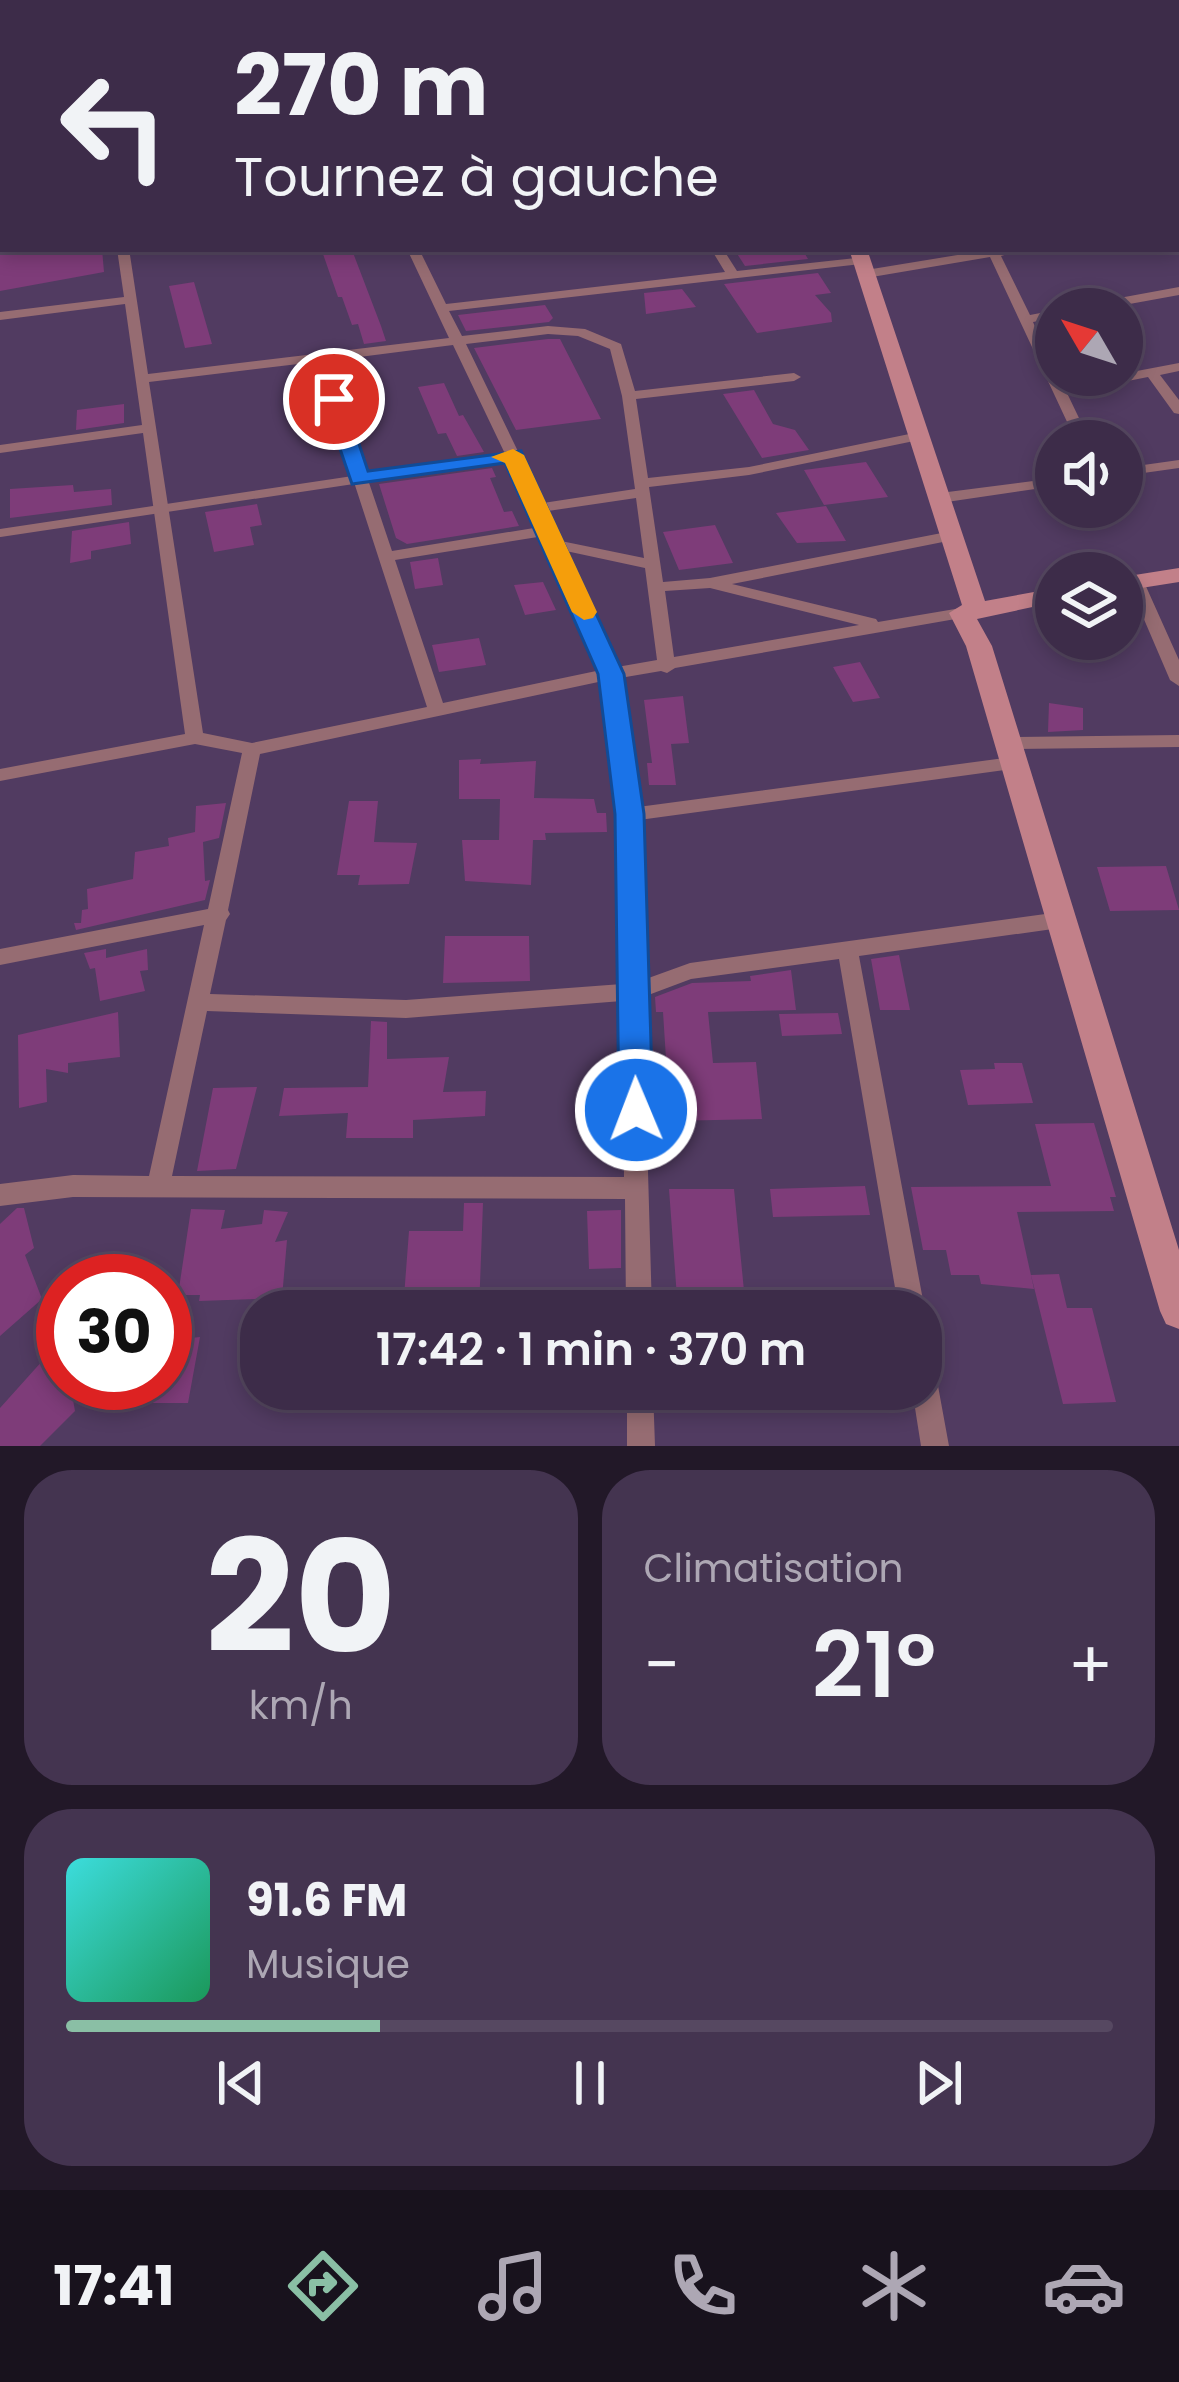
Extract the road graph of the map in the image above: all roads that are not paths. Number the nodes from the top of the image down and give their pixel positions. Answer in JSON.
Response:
{"nodes":[{"id":1,"x":123,"y":252,"type":"edge"},
{"id":2,"x":414,"y":252,"type":"edge"},
{"id":3,"x":719,"y":252,"type":"edge"},
{"id":4,"x":1000,"y":252,"type":"edge"},
{"id":5,"x":994,"y":253,"type":"junction"},
{"id":6,"x":862,"y":261,"type":"edge"},
{"id":7,"x":733,"y":274,"type":"junction"},
{"id":8,"x":1179,"y":291,"type":"edge"},
{"id":9,"x":1143,"y":298,"type":"edge"},
{"id":10,"x":130,"y":300,"type":"junction"},
{"id":11,"x":442,"y":308,"type":"junction"},
{"id":12,"x":0,"y":316,"type":"edge"},
{"id":13,"x":1035,"y":318,"type":"edge"},
{"id":14,"x":1027,"y":319,"type":"junction"},
{"id":15,"x":1035,"y":336,"type":"edge"},
{"id":16,"x":459,"y":344,"type":"junction"},
{"id":17,"x":321,"y":359,"type":"junction"},
{"id":18,"x":1179,"y":367,"type":"edge"},
{"id":19,"x":1150,"y":373,"type":"junction"},
{"id":20,"x":1143,"y":374,"type":"edge"},
{"id":21,"x":794,"y":377,"type":"dead end"},
{"id":22,"x":142,"y":379,"type":"junction"},
{"id":23,"x":629,"y":396,"type":"junction"},
{"id":24,"x":1179,"y":410,"type":"edge"},
{"id":25,"x":150,"y":428,"type":"junction"},
{"id":26,"x":920,"y":436,"type":"junction"},
{"id":27,"x":0,"y":449,"type":"edge"},
{"id":28,"x":513,"y":455,"type":"junction"},
{"id":29,"x":1179,"y":464,"type":"edge"},
{"id":30,"x":1143,"y":469,"type":"edge"},
{"id":31,"x":360,"y":479,"type":"junction"},
{"id":32,"x":1035,"y":485,"type":"edge"},
{"id":33,"x":643,"y":488,"type":"junction"},
{"id":34,"x":940,"y":498,"type":"junction"},
{"id":35,"x":539,"y":508,"type":"junction"},
{"id":36,"x":162,"y":509,"type":"junction"},
{"id":37,"x":0,"y":533,"type":"edge"},
{"id":38,"x":952,"y":536,"type":"junction"},
{"id":39,"x":552,"y":537,"type":"junction"},
{"id":40,"x":386,"y":557,"type":"junction"},
{"id":41,"x":653,"y":566,"type":"junction"},
{"id":42,"x":1179,"y":574,"type":"edge"},
{"id":43,"x":1143,"y":580,"type":"edge"},
{"id":44,"x":710,"y":583,"type":"junction"},
{"id":45,"x":656,"y":587,"type":"junction"},
{"id":46,"x":1035,"y":600,"type":"edge"},
{"id":47,"x":1143,"y":610,"type":"edge"},
{"id":48,"x":969,"y":612,"type":"junction"},
{"id":49,"x":881,"y":626,"type":"junction"},
{"id":50,"x":668,"y":667,"type":"junction"},
{"id":51,"x":611,"y":674,"type":"junction"},
{"id":52,"x":1179,"y":680,"type":"edge"},
{"id":53,"x":436,"y":709,"type":"junction"},
{"id":54,"x":195,"y":738,"type":"junction"},
{"id":55,"x":1179,"y":741,"type":"edge"},
{"id":56,"x":252,"y":749,"type":"junction"},
{"id":57,"x":1010,"y":753,"type":"junction"},
{"id":58,"x":0,"y":775,"type":"edge"},
{"id":59,"x":629,"y":814,"type":"junction"},
{"id":60,"x":220,"y":914,"type":"junction"},
{"id":61,"x":1060,"y":920,"type":"junction"},
{"id":62,"x":848,"y":951,"type":"junction"},
{"id":63,"x":0,"y":957,"type":"edge"},
{"id":64,"x":633,"y":992,"type":"junction"},
{"id":65,"x":199,"y":1002,"type":"junction"},
{"id":66,"x":158,"y":1188,"type":"junction"},
{"id":67,"x":638,"y":1188,"type":"junction"},
{"id":68,"x":0,"y":1195,"type":"edge"},
{"id":69,"x":639,"y":1290,"type":"edge"},
{"id":70,"x":908,"y":1290,"type":"edge"},
{"id":71,"x":1179,"y":1310,"type":"edge"},
{"id":72,"x":640,"y":1410,"type":"edge"},
{"id":73,"x":929,"y":1410,"type":"edge"},
{"id":74,"x":641,"y":1446,"type":"edge"},
{"id":75,"x":935,"y":1446,"type":"edge"}],
"edges":[{"from":1,"to":10,"type":"street"},
{"from":2,"to":11,"type":"street"},
{"from":3,"to":7,"type":"street"},
{"from":4,"to":5,"type":"street"},
{"from":5,"to":6,"type":"street"},
{"from":5,"to":14,"type":"street"},
{"from":6,"to":7,"type":"street"},
{"from":6,"to":26,"type":"main road"},
{"from":7,"to":11,"type":"street"},
{"from":8,"to":9,"type":"street"},
{"from":10,"to":12,"type":"street"},
{"from":10,"to":22,"type":"street"},
{"from":11,"to":16,"type":"street"},
{"from":13,"to":14,"type":"street"},
{"from":14,"to":15,"type":"street"},
{"from":16,"to":17,"type":"street"},
{"from":16,"to":23,"type":"street"},
{"from":16,"to":28,"type":"street"},
{"from":17,"to":22,"type":"street"},
{"from":17,"to":31,"type":"street"},
{"from":18,"to":19,"type":"street"},
{"from":19,"to":20,"type":"street"},
{"from":19,"to":24,"type":"street"},
{"from":21,"to":23,"type":"street"},
{"from":22,"to":25,"type":"street"},
{"from":23,"to":33,"type":"street"},
{"from":25,"to":27,"type":"street"},
{"from":25,"to":36,"type":"street"},
{"from":26,"to":33,"type":"street"},
{"from":26,"to":34,"type":"main road"},
{"from":28,"to":31,"type":"lane"},
{"from":28,"to":35,"type":"street"},
{"from":29,"to":30,"type":"street"},
{"from":31,"to":36,"type":"lane"},
{"from":31,"to":40,"type":"street"},
{"from":32,"to":34,"type":"street"},
{"from":33,"to":35,"type":"street"},
{"from":33,"to":41,"type":"street"},
{"from":34,"to":38,"type":"main road"},
{"from":35,"to":39,"type":"street"},
{"from":36,"to":37,"type":"lane"},
{"from":36,"to":54,"type":"street"},
{"from":38,"to":44,"type":"street"},
{"from":38,"to":48,"type":"main road"},
{"from":39,"to":40,"type":"street"},
{"from":39,"to":41,"type":"street"},
{"from":39,"to":51,"type":"street"},
{"from":40,"to":53,"type":"street"},
{"from":41,"to":45,"type":"street"},
{"from":42,"to":43,"type":"main road"},
{"from":44,"to":45,"type":"street"},
{"from":44,"to":49,"type":"street"},
{"from":45,"to":50,"type":"street"},
{"from":46,"to":48,"type":"main road"},
{"from":47,"to":52,"type":"street"},
{"from":48,"to":49,"type":"street"},
{"from":48,"to":57,"type":"main road"},
{"from":49,"to":50,"type":"street"},
{"from":50,"to":51,"type":"street"},
{"from":51,"to":53,"type":"street"},
{"from":51,"to":59,"type":"street"},
{"from":53,"to":56,"type":"street"},
{"from":54,"to":56,"type":"street"},
{"from":54,"to":58,"type":"street"},
{"from":55,"to":57,"type":"street"},
{"from":56,"to":60,"type":"street"},
{"from":57,"to":59,"type":"street"},
{"from":57,"to":61,"type":"main road"},
{"from":59,"to":64,"type":"street"},
{"from":60,"to":63,"type":"street"},
{"from":60,"to":65,"type":"street"},
{"from":61,"to":62,"type":"street"},
{"from":61,"to":71,"type":"main road"},
{"from":62,"to":64,"type":"street"},
{"from":62,"to":70,"type":"street"},
{"from":64,"to":65,"type":"street"},
{"from":64,"to":67,"type":"street"},
{"from":65,"to":66,"type":"street"},
{"from":66,"to":67,"type":"street"},
{"from":66,"to":68,"type":"street"},
{"from":67,"to":69,"type":"street"},
{"from":72,"to":74,"type":"street"},
{"from":73,"to":75,"type":"street"}]}
